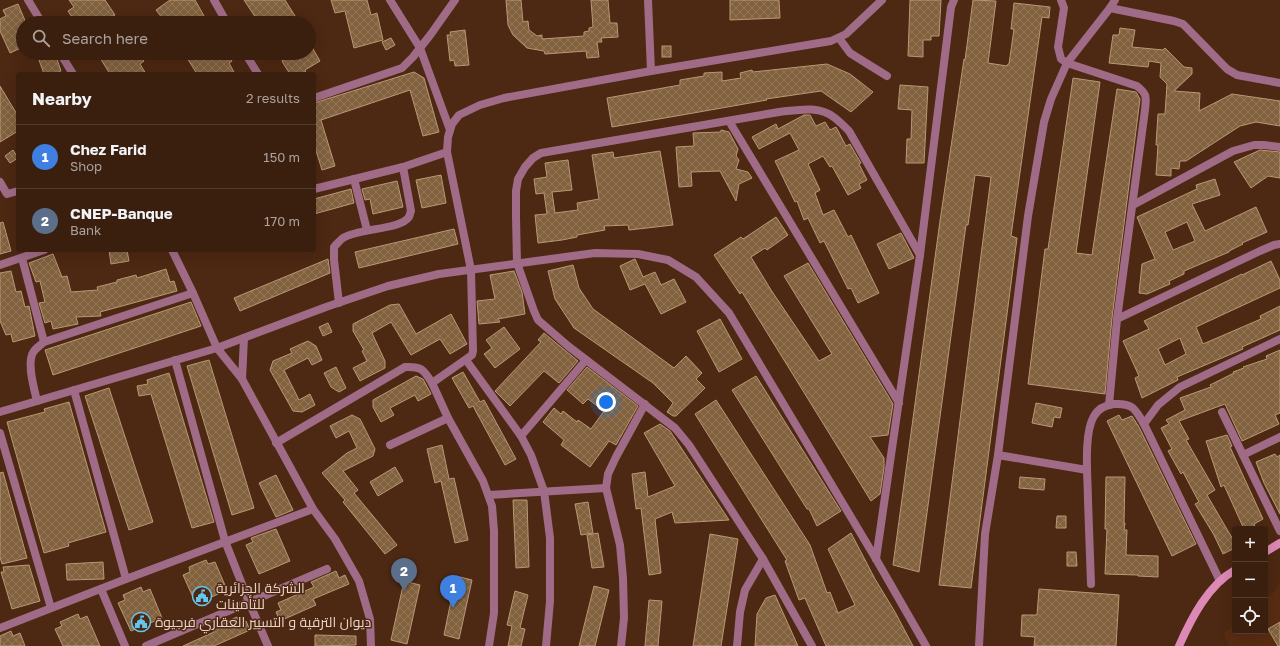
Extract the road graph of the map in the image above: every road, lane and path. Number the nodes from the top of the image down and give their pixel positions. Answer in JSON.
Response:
{"nodes":[{"id":1,"x":28,"y":0,"type":"edge"},
{"id":2,"x":214,"y":0,"type":"edge"},
{"id":3,"x":390,"y":0,"type":"edge"},
{"id":4,"x":455,"y":0,"type":"edge"},
{"id":5,"x":648,"y":0,"type":"edge"},
{"id":6,"x":882,"y":0,"type":"edge"},
{"id":7,"x":954,"y":0,"type":"edge"},
{"id":8,"x":1061,"y":0,"type":"edge"},
{"id":9,"x":1115,"y":0,"type":"edge"},
{"id":10,"x":1110,"y":8,"type":"junction"},
{"id":11,"x":38,"y":16,"type":"edge"},
{"id":12,"x":223,"y":16,"type":"edge"},
{"id":13,"x":839,"y":38,"type":"junction"},
{"id":14,"x":420,"y":48,"type":"junction"},
{"id":15,"x":64,"y":60,"type":"edge"},
{"id":16,"x":249,"y":60,"type":"edge"},
{"id":17,"x":1067,"y":63,"type":"junction"},
{"id":18,"x":651,"y":71,"type":"junction"},
{"id":19,"x":72,"y":72,"type":"edge"},
{"id":20,"x":257,"y":72,"type":"edge"},
{"id":21,"x":887,"y":76,"type":"dead end"},
{"id":22,"x":1280,"y":83,"type":"edge"},
{"id":23,"x":316,"y":97,"type":"edge"},
{"id":24,"x":730,"y":121,"type":"junction"},
{"id":25,"x":450,"y":130,"type":"junction"},
{"id":26,"x":1280,"y":147,"type":"edge"},
{"id":27,"x":447,"y":152,"type":"junction"},
{"id":28,"x":403,"y":167,"type":"junction"},
{"id":29,"x":354,"y":179,"type":"junction"},
{"id":30,"x":0,"y":182,"type":"edge"},
{"id":31,"x":316,"y":188,"type":"edge"},
{"id":32,"x":16,"y":192,"type":"edge"},
{"id":33,"x":3,"y":195,"type":"edge"},
{"id":34,"x":1133,"y":205,"type":"junction"},
{"id":35,"x":367,"y":230,"type":"junction"},
{"id":36,"x":1280,"y":244,"type":"edge"},
{"id":37,"x":38,"y":252,"type":"edge"},
{"id":38,"x":173,"y":252,"type":"edge"},
{"id":39,"x":920,"y":255,"type":"junction"},
{"id":40,"x":22,"y":258,"type":"junction"},
{"id":41,"x":517,"y":263,"type":"junction"},
{"id":42,"x":0,"y":265,"type":"edge"},
{"id":43,"x":471,"y":270,"type":"junction"},
{"id":44,"x":193,"y":293,"type":"junction"},
{"id":45,"x":339,"y":302,"type":"junction"},
{"id":46,"x":1117,"y":319,"type":"junction"},
{"id":47,"x":244,"y":338,"type":"junction"},
{"id":48,"x":1280,"y":339,"type":"edge"},
{"id":49,"x":44,"y":342,"type":"junction"},
{"id":50,"x":217,"y":348,"type":"junction"},
{"id":51,"x":175,"y":360,"type":"junction"},
{"id":52,"x":466,"y":360,"type":"junction"},
{"id":53,"x":586,"y":360,"type":"junction"},
{"id":54,"x":242,"y":378,"type":"junction"},
{"id":55,"x":432,"y":383,"type":"junction"},
{"id":56,"x":74,"y":390,"type":"junction"},
{"id":57,"x":37,"y":401,"type":"junction"},
{"id":58,"x":899,"y":403,"type":"junction"},
{"id":59,"x":645,"y":404,"type":"junction"},
{"id":60,"x":1109,"y":405,"type":"junction"},
{"id":61,"x":0,"y":412,"type":"edge"},
{"id":62,"x":1222,"y":412,"type":"dead end"},
{"id":63,"x":448,"y":418,"type":"junction"},
{"id":64,"x":1144,"y":424,"type":"junction"},
{"id":65,"x":0,"y":433,"type":"edge"},
{"id":66,"x":521,"y":436,"type":"junction"},
{"id":67,"x":1280,"y":437,"type":"edge"},
{"id":68,"x":276,"y":444,"type":"junction"},
{"id":69,"x":390,"y":445,"type":"dead end"},
{"id":70,"x":1243,"y":454,"type":"junction"},
{"id":71,"x":998,"y":455,"type":"junction"},
{"id":72,"x":1088,"y":470,"type":"junction"},
{"id":73,"x":606,"y":488,"type":"junction"},
{"id":74,"x":544,"y":491,"type":"junction"},
{"id":75,"x":489,"y":495,"type":"junction"},
{"id":76,"x":313,"y":509,"type":"junction"},
{"id":77,"x":1280,"y":531,"type":"edge"},
{"id":78,"x":225,"y":541,"type":"junction"},
{"id":79,"x":1280,"y":543,"type":"edge"},
{"id":80,"x":1268,"y":550,"type":"edge"},
{"id":81,"x":763,"y":559,"type":"junction"},
{"id":82,"x":876,"y":559,"type":"junction"},
{"id":83,"x":327,"y":569,"type":"dead end"},
{"id":84,"x":1232,"y":572,"type":"edge"},
{"id":85,"x":126,"y":579,"type":"junction"},
{"id":86,"x":1220,"y":580,"type":"junction"},
{"id":87,"x":1091,"y":584,"type":"dead end"},
{"id":88,"x":101,"y":589,"type":"junction"},
{"id":89,"x":249,"y":602,"type":"junction"},
{"id":90,"x":51,"y":608,"type":"junction"},
{"id":91,"x":0,"y":628,"type":"edge"},
{"id":92,"x":125,"y":646,"type":"edge"},
{"id":93,"x":146,"y":646,"type":"edge"},
{"id":94,"x":268,"y":646,"type":"edge"},
{"id":95,"x":371,"y":646,"type":"edge"},
{"id":96,"x":489,"y":646,"type":"edge"},
{"id":97,"x":546,"y":646,"type":"edge"},
{"id":98,"x":621,"y":646,"type":"edge"},
{"id":99,"x":737,"y":646,"type":"edge"},
{"id":100,"x":812,"y":646,"type":"edge"},
{"id":101,"x":926,"y":646,"type":"edge"},
{"id":102,"x":979,"y":646,"type":"edge"},
{"id":103,"x":1179,"y":646,"type":"edge"}],
"edges":[{"from":1,"to":11,"type":"street"},
{"from":2,"to":12,"type":"street"},
{"from":3,"to":14,"type":"street"},
{"from":4,"to":14,"type":"street"},
{"from":5,"to":18,"type":"street"},
{"from":6,"to":13,"type":"street"},
{"from":7,"to":39,"type":"street"},
{"from":8,"to":17,"type":"street"},
{"from":9,"to":10,"type":"street"},
{"from":10,"to":17,"type":"street"},
{"from":10,"to":22,"type":"street"},
{"from":13,"to":18,"type":"street"},
{"from":13,"to":21,"type":"street"},
{"from":14,"to":23,"type":"street"},
{"from":14,"to":25,"type":"street"},
{"from":15,"to":19,"type":"street"},
{"from":16,"to":20,"type":"street"},
{"from":17,"to":34,"type":"street"},
{"from":17,"to":71,"type":"street"},
{"from":18,"to":25,"type":"street"},
{"from":24,"to":39,"type":"street"},
{"from":24,"to":41,"type":"street"},
{"from":24,"to":58,"type":"street"},
{"from":25,"to":27,"type":"street"},
{"from":26,"to":34,"type":"street"},
{"from":27,"to":28,"type":"street"},
{"from":27,"to":43,"type":"street"},
{"from":28,"to":29,"type":"street"},
{"from":28,"to":35,"type":"street"},
{"from":29,"to":31,"type":"street"},
{"from":29,"to":35,"type":"street"},
{"from":30,"to":33,"type":"street"},
{"from":32,"to":33,"type":"street"},
{"from":34,"to":46,"type":"street"},
{"from":35,"to":45,"type":"street"},
{"from":36,"to":46,"type":"street"},
{"from":37,"to":40,"type":"street"},
{"from":38,"to":44,"type":"street"},
{"from":39,"to":58,"type":"street"},
{"from":40,"to":42,"type":"street"},
{"from":40,"to":49,"type":"street"},
{"from":41,"to":43,"type":"street"},
{"from":41,"to":53,"type":"street"},
{"from":41,"to":82,"type":"street"},
{"from":43,"to":45,"type":"street"},
{"from":43,"to":52,"type":"street"},
{"from":44,"to":49,"type":"street"},
{"from":44,"to":50,"type":"street"},
{"from":45,"to":47,"type":"street"},
{"from":46,"to":60,"type":"street"},
{"from":47,"to":50,"type":"street"},
{"from":47,"to":54,"type":"street"},
{"from":48,"to":64,"type":"street"},
{"from":49,"to":57,"type":"street"},
{"from":50,"to":51,"type":"street"},
{"from":50,"to":54,"type":"street"},
{"from":51,"to":56,"type":"street"},
{"from":51,"to":78,"type":"street"},
{"from":52,"to":55,"type":"street"},
{"from":52,"to":66,"type":"street"},
{"from":53,"to":59,"type":"street"},
{"from":53,"to":66,"type":"street"},
{"from":54,"to":68,"type":"street"},
{"from":55,"to":63,"type":"street"},
{"from":55,"to":68,"type":"street"},
{"from":56,"to":57,"type":"street"},
{"from":56,"to":85,"type":"street"},
{"from":57,"to":61,"type":"street"},
{"from":58,"to":82,"type":"street"},
{"from":59,"to":73,"type":"street"},
{"from":59,"to":81,"type":"street"},
{"from":60,"to":64,"type":"street"},
{"from":60,"to":72,"type":"street"},
{"from":62,"to":70,"type":"street"},
{"from":63,"to":69,"type":"street"},
{"from":63,"to":75,"type":"street"},
{"from":64,"to":86,"type":"street"},
{"from":65,"to":90,"type":"street"},
{"from":66,"to":74,"type":"street"},
{"from":67,"to":70,"type":"street"},
{"from":68,"to":76,"type":"street"},
{"from":70,"to":77,"type":"street"},
{"from":71,"to":72,"type":"street"},
{"from":71,"to":102,"type":"street"},
{"from":72,"to":87,"type":"street"},
{"from":73,"to":74,"type":"street"},
{"from":73,"to":98,"type":"street"},
{"from":74,"to":75,"type":"street"},
{"from":74,"to":97,"type":"street"},
{"from":75,"to":96,"type":"street"},
{"from":76,"to":78,"type":"street"},
{"from":76,"to":95,"type":"street"},
{"from":78,"to":85,"type":"street"},
{"from":78,"to":89,"type":"street"},
{"from":79,"to":80,"type":"main road"},
{"from":81,"to":99,"type":"street"},
{"from":81,"to":100,"type":"street"},
{"from":82,"to":101,"type":"street"},
{"from":83,"to":89,"type":"street"},
{"from":84,"to":86,"type":"main road"},
{"from":85,"to":88,"type":"street"},
{"from":86,"to":103,"type":"main road"},
{"from":88,"to":90,"type":"street"},
{"from":88,"to":92,"type":"street"},
{"from":89,"to":93,"type":"street"},
{"from":89,"to":94,"type":"street"},
{"from":90,"to":91,"type":"street"}]}
